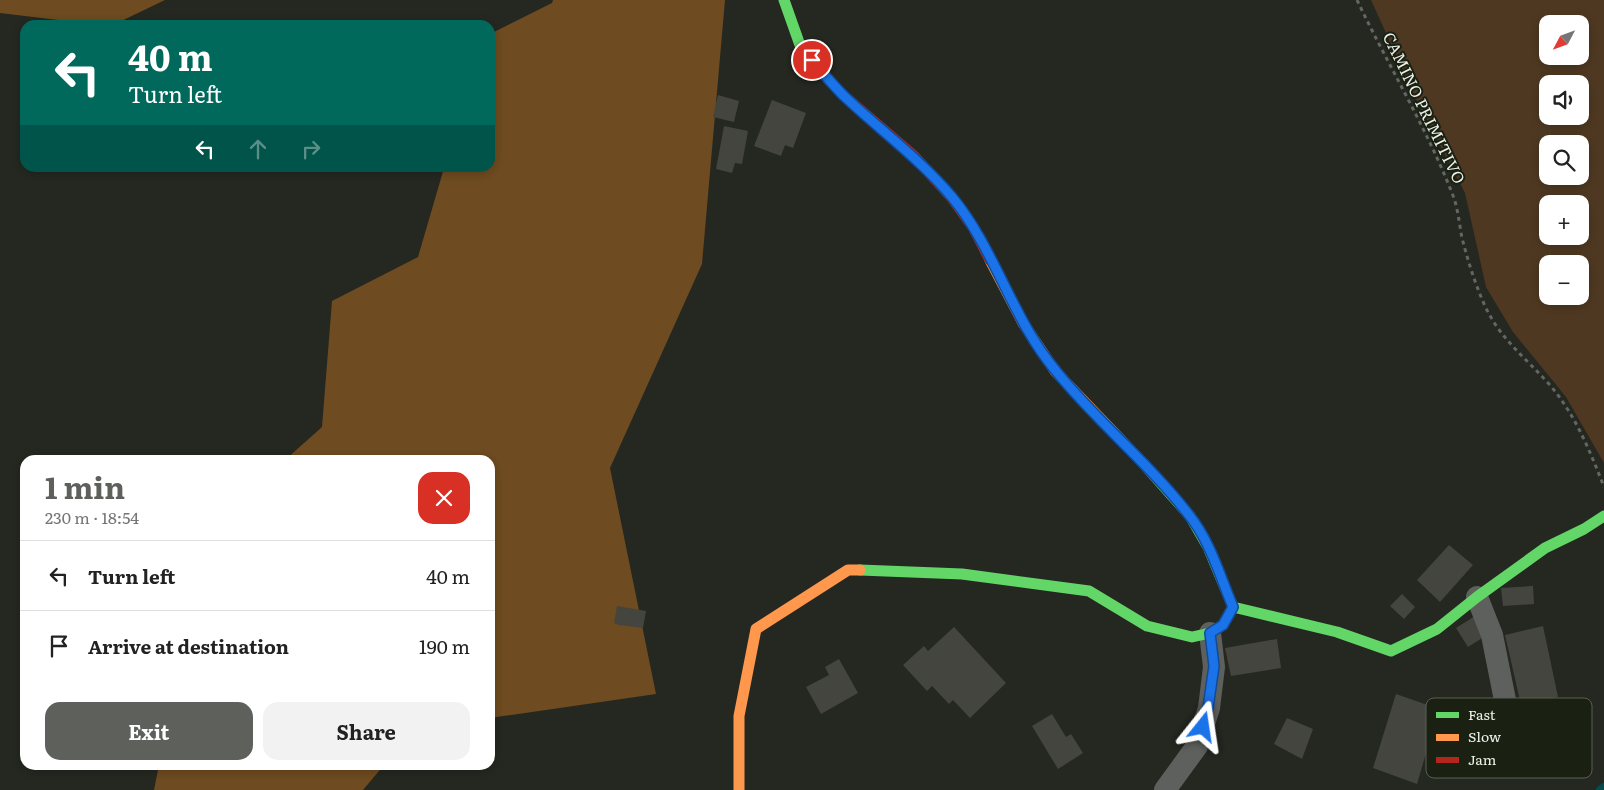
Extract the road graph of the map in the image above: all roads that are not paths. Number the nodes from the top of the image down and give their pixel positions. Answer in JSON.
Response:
{"nodes":[{"id":1,"x":784,"y":0,"type":"edge"},
{"id":2,"x":1604,"y":516,"type":"edge"},
{"id":3,"x":1477,"y":597,"type":"junction"},
{"id":4,"x":1233,"y":607,"type":"junction"},
{"id":5,"x":1210,"y":633,"type":"junction"},
{"id":6,"x":1505,"y":698,"type":"edge"},
{"id":7,"x":739,"y":790,"type":"edge"},
{"id":8,"x":1165,"y":790,"type":"edge"}],
"edges":[{"from":1,"to":4,"type":"street"},
{"from":2,"to":3,"type":"street"},
{"from":3,"to":4,"type":"street"},
{"from":3,"to":6,"type":"street"},
{"from":4,"to":5,"type":"street"},
{"from":5,"to":7,"type":"street"},
{"from":5,"to":8,"type":"street"}]}
